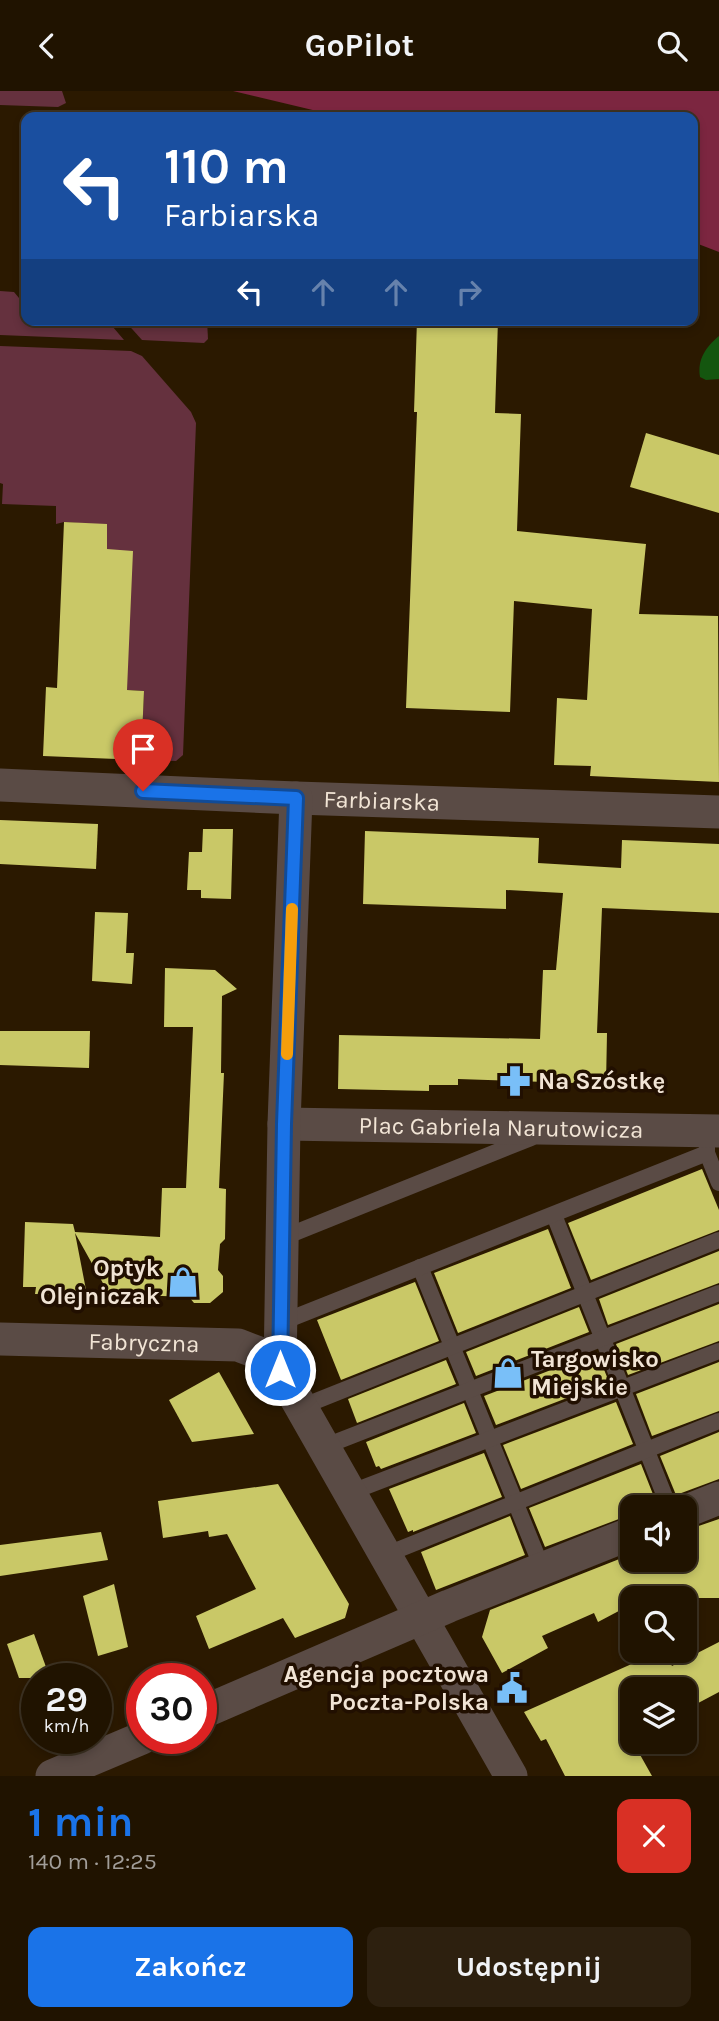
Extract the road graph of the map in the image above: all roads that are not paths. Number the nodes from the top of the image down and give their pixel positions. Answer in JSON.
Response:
{"nodes":[{"id":1,"x":0,"y":785,"type":"edge"},
{"id":2,"x":296,"y":798,"type":"junction"},
{"id":3,"x":719,"y":812,"type":"edge"},
{"id":4,"x":284,"y":1124,"type":"junction"},
{"id":5,"x":531,"y":1127,"type":"junction"},
{"id":6,"x":711,"y":1139,"type":"edge"},
{"id":7,"x":719,"y":1183,"type":"edge"},
{"id":8,"x":554,"y":1215,"type":"junction"},
{"id":9,"x":282,"y":1234,"type":"junction"},
{"id":10,"x":719,"y":1240,"type":"edge"},
{"id":11,"x":420,"y":1267,"type":"junction"},
{"id":12,"x":719,"y":1293,"type":"edge"},
{"id":13,"x":585,"y":1294,"type":"junction"},
{"id":14,"x":279,"y":1320,"type":"junction"},
{"id":15,"x":602,"y":1338,"type":"junction"},
{"id":16,"x":0,"y":1339,"type":"edge"},
{"id":17,"x":453,"y":1346,"type":"junction"},
{"id":18,"x":719,"y":1351,"type":"edge"},
{"id":19,"x":280,"y":1370,"type":"junction"},
{"id":20,"x":623,"y":1388,"type":"junction"},
{"id":21,"x":470,"y":1389,"type":"junction"},
{"id":22,"x":300,"y":1407,"type":"junction"},
{"id":23,"x":719,"y":1422,"type":"edge"},
{"id":24,"x":489,"y":1439,"type":"junction"},
{"id":25,"x":323,"y":1447,"type":"junction"},
{"id":26,"x":647,"y":1450,"type":"junction"},
{"id":27,"x":349,"y":1493,"type":"junction"},
{"id":28,"x":664,"y":1495,"type":"edge"},
{"id":29,"x":719,"y":1497,"type":"edge"},
{"id":30,"x":515,"y":1503,"type":"junction"},
{"id":31,"x":697,"y":1506,"type":"edge"},
{"id":32,"x":620,"y":1538,"type":"edge"},
{"id":33,"x":385,"y":1555,"type":"junction"},
{"id":34,"x":542,"y":1568,"type":"junction"},
{"id":35,"x":422,"y":1619,"type":"junction"},
{"id":36,"x":217,"y":1706,"type":"edge"},
{"id":37,"x":126,"y":1745,"type":"edge"},
{"id":38,"x":52,"y":1776,"type":"edge"},
{"id":39,"x":511,"y":1776,"type":"edge"}],
"edges":[{"from":1,"to":2,"type":"street","name":"Farbiarska"},
{"from":2,"to":3,"type":"street","name":"Farbiarska"},
{"from":2,"to":4,"type":"street"},
{"from":4,"to":5,"type":"street","name":"Plac Gabriela Narutowicza"},
{"from":4,"to":9,"type":"street"},
{"from":5,"to":6,"type":"street","name":"Plac Gabriela Narutowicza"},
{"from":5,"to":9,"type":"lane"},
{"from":6,"to":7,"type":"lane"},
{"from":6,"to":8,"type":"lane"},
{"from":8,"to":11,"type":"lane"},
{"from":8,"to":13,"type":"lane"},
{"from":9,"to":14,"type":"street"},
{"from":10,"to":13,"type":"lane"},
{"from":11,"to":14,"type":"lane"},
{"from":11,"to":17,"type":"lane"},
{"from":12,"to":15,"type":"lane"},
{"from":13,"to":15,"type":"lane"},
{"from":13,"to":17,"type":"lane"},
{"from":14,"to":19,"type":"street"},
{"from":15,"to":20,"type":"lane"},
{"from":15,"to":21,"type":"lane"},
{"from":16,"to":19,"type":"street","name":"Fabryczna"},
{"from":17,"to":21,"type":"lane"},
{"from":17,"to":22,"type":"lane"},
{"from":18,"to":20,"type":"lane"},
{"from":19,"to":22,"type":"street"},
{"from":20,"to":24,"type":"lane"},
{"from":20,"to":26,"type":"lane"},
{"from":21,"to":24,"type":"lane"},
{"from":21,"to":25,"type":"lane"},
{"from":22,"to":25,"type":"street"},
{"from":23,"to":26,"type":"lane"},
{"from":24,"to":27,"type":"lane"},
{"from":24,"to":30,"type":"lane"},
{"from":25,"to":27,"type":"street"},
{"from":26,"to":28,"type":"lane"},
{"from":26,"to":30,"type":"lane"},
{"from":27,"to":33,"type":"street"},
{"from":29,"to":31,"type":"street"},
{"from":30,"to":33,"type":"lane"},
{"from":30,"to":34,"type":"lane"},
{"from":32,"to":34,"type":"street"},
{"from":33,"to":35,"type":"street"},
{"from":34,"to":35,"type":"street"},
{"from":35,"to":36,"type":"street"},
{"from":35,"to":39,"type":"street"},
{"from":37,"to":38,"type":"street"}]}
